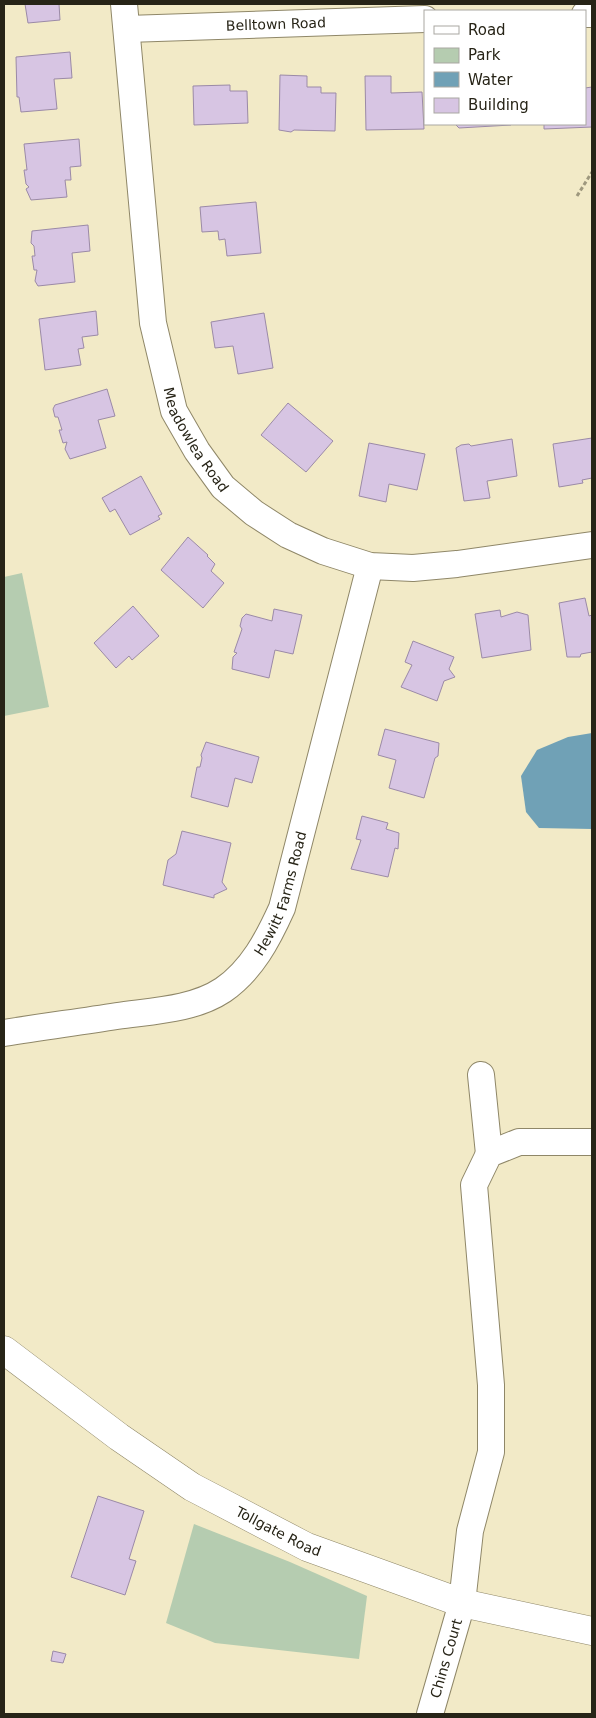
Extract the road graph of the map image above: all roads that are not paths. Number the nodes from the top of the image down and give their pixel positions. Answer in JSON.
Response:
{"nodes":[{"id":1,"x":125,"y":16,"type":"edge"},
{"id":2,"x":424,"y":19,"type":"edge"},
{"id":3,"x":592,"y":545,"type":"edge"},
{"id":4,"x":370,"y":566,"type":"junction"},
{"id":5,"x":4,"y":1033,"type":"edge"},
{"id":6,"x":481,"y":1075,"type":"dead end"},
{"id":7,"x":592,"y":1142,"type":"edge"},
{"id":8,"x":489,"y":1154,"type":"junction"},
{"id":9,"x":4,"y":1350,"type":"edge"},
{"id":10,"x":462,"y":1603,"type":"junction"},
{"id":11,"x":592,"y":1631,"type":"edge"},
{"id":12,"x":430,"y":1714,"type":"edge"}],
"edges":[{"from":1,"to":2,"type":"street","name":"Belltown Road"},
{"from":1,"to":4,"type":"street","name":"Meadowlea Road"},
{"from":3,"to":4,"type":"street","name":"Meadowlea Road"},
{"from":4,"to":5,"type":"street","name":"Hewitt Farms Road"},
{"from":6,"to":8,"type":"street"},
{"from":7,"to":8,"type":"street"},
{"from":8,"to":10,"type":"street","name":"Chins Court"},
{"from":9,"to":10,"type":"street","name":"Tollgate Road"},
{"from":10,"to":11,"type":"street","name":"Tollgate Road"},
{"from":10,"to":12,"type":"street","name":"Chins Court"}]}
